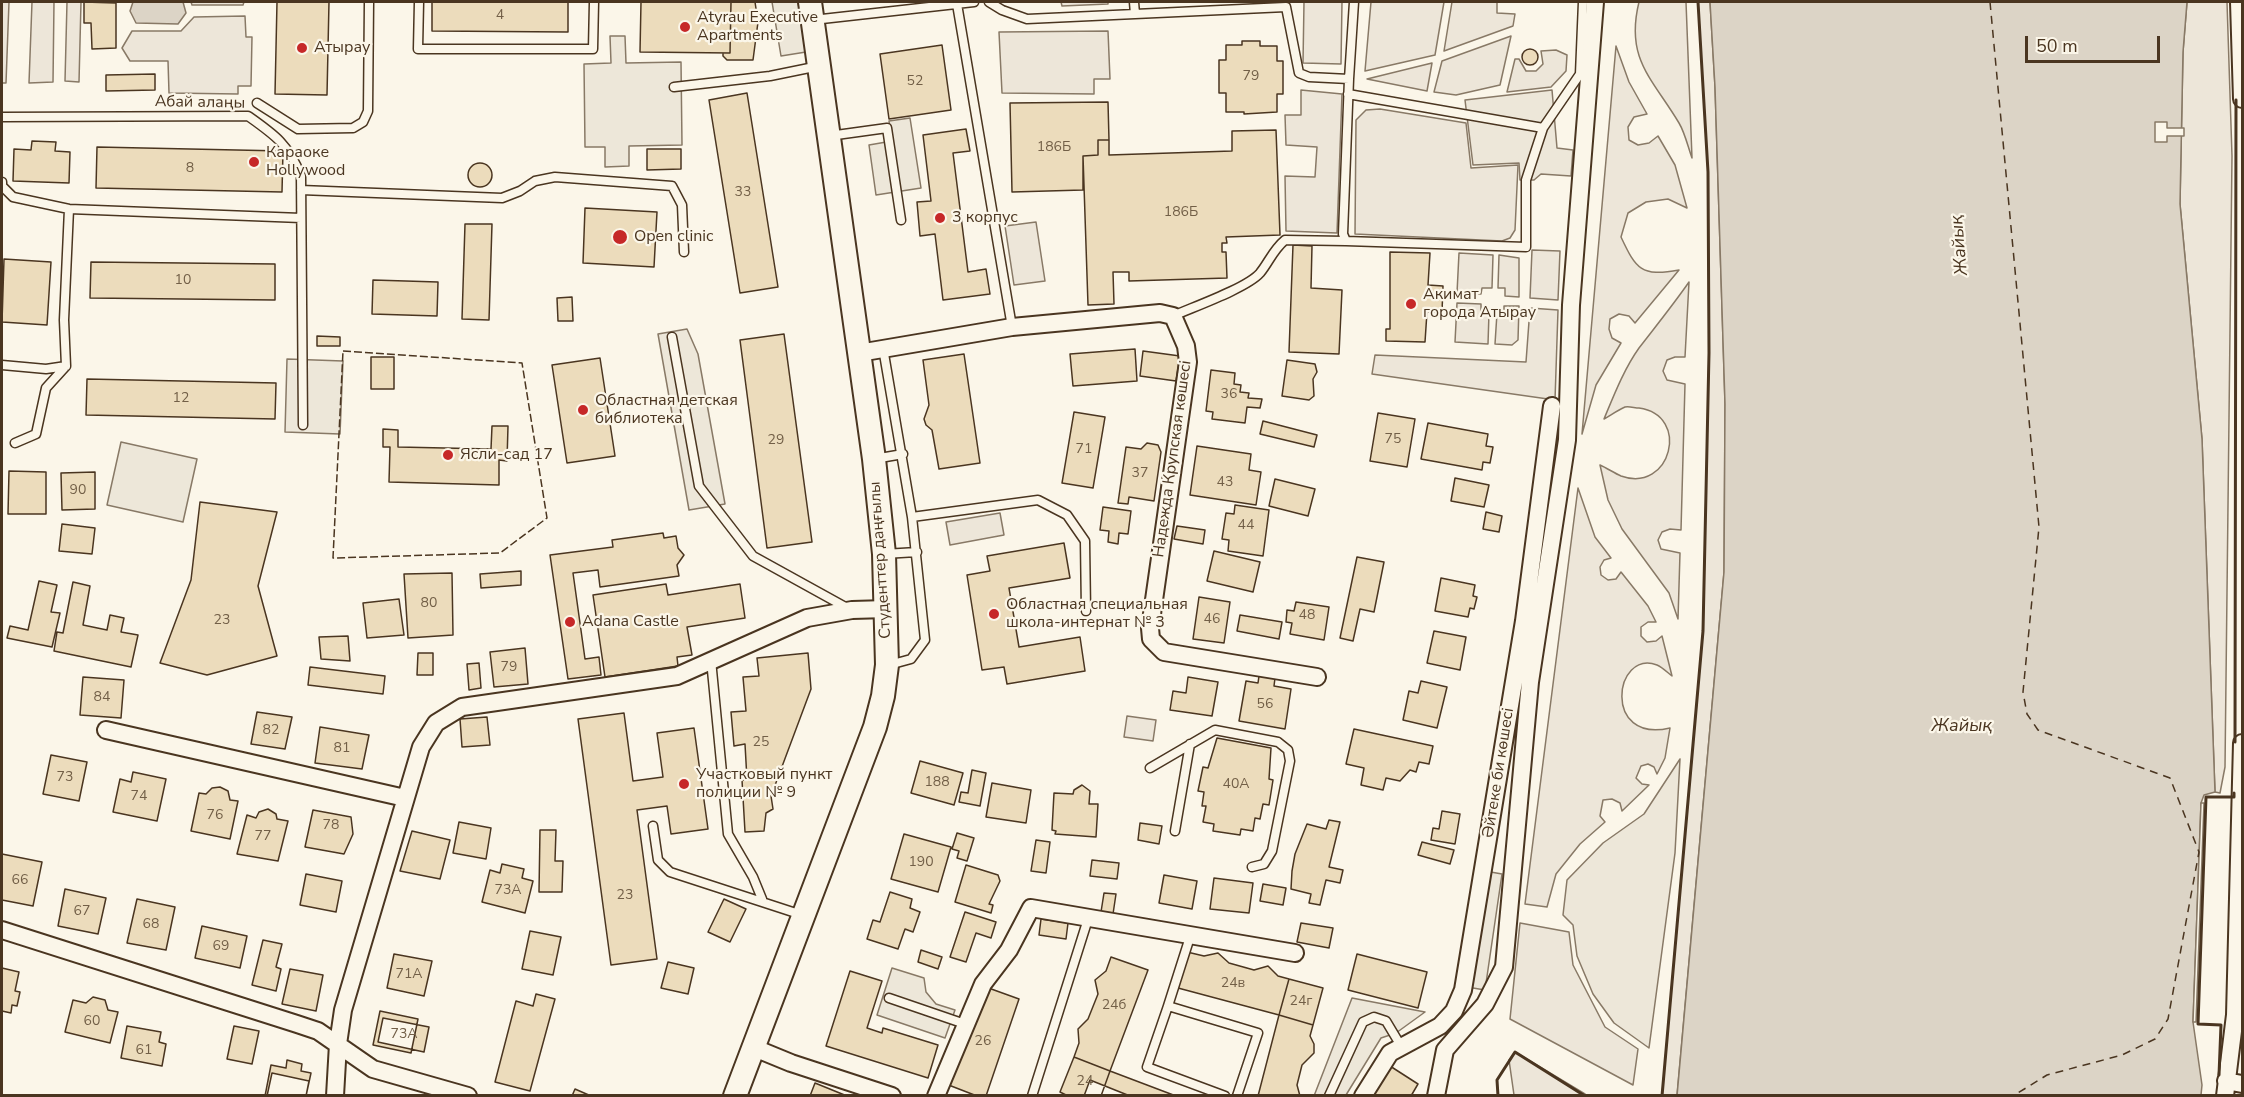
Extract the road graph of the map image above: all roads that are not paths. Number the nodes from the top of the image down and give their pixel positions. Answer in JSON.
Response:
{"nodes":[{"id":1,"x":369,"y":2,"type":"edge"},
{"id":2,"x":419,"y":2,"type":"edge"},
{"id":3,"x":594,"y":2,"type":"edge"},
{"id":4,"x":974,"y":2,"type":"edge"},
{"id":5,"x":989,"y":2,"type":"edge"},
{"id":6,"x":1134,"y":2,"type":"edge"},
{"id":7,"x":1354,"y":2,"type":"edge"},
{"id":8,"x":1583,"y":2,"type":"edge"},
{"id":9,"x":1595,"y":2,"type":"edge"},
{"id":10,"x":2239,"y":2,"type":"edge"},
{"id":11,"x":957,"y":4,"type":"junction"},
{"id":12,"x":1286,"y":4,"type":"edge"},
{"id":13,"x":812,"y":11,"type":"edge"},
{"id":14,"x":1135,"y":14,"type":"junction"},
{"id":15,"x":819,"y":66,"type":"junction"},
{"id":16,"x":1349,"y":79,"type":"junction"},
{"id":17,"x":674,"y":87,"type":"dead end"},
{"id":18,"x":1348,"y":94,"type":"junction"},
{"id":19,"x":2242,"y":99,"type":"edge"},
{"id":20,"x":257,"y":104,"type":"dead end"},
{"id":21,"x":2,"y":117,"type":"edge"},
{"id":22,"x":1543,"y":128,"type":"junction"},
{"id":23,"x":828,"y":136,"type":"junction"},
{"id":24,"x":2,"y":182,"type":"edge"},
{"id":25,"x":301,"y":190,"type":"junction"},
{"id":26,"x":69,"y":209,"type":"junction"},
{"id":27,"x":301,"y":218,"type":"junction"},
{"id":28,"x":901,"y":220,"type":"dead end"},
{"id":29,"x":1346,"y":241,"type":"junction"},
{"id":30,"x":684,"y":252,"type":"dead end"},
{"id":31,"x":1173,"y":316,"type":"junction"},
{"id":32,"x":1012,"y":327,"type":"junction"},
{"id":33,"x":672,"y":337,"type":"dead end"},
{"id":34,"x":883,"y":348,"type":"junction"},
{"id":35,"x":859,"y":353,"type":"junction"},
{"id":36,"x":2,"y":365,"type":"edge"},
{"id":37,"x":66,"y":366,"type":"junction"},
{"id":38,"x":1551,"y":406,"type":"dead end"},
{"id":39,"x":303,"y":425,"type":"dead end"},
{"id":40,"x":15,"y":443,"type":"dead end"},
{"id":41,"x":903,"y":454,"type":"junction"},
{"id":42,"x":874,"y":459,"type":"junction"},
{"id":43,"x":912,"y":517,"type":"junction"},
{"id":44,"x":916,"y":552,"type":"junction"},
{"id":45,"x":884,"y":554,"type":"junction"},
{"id":46,"x":888,"y":609,"type":"junction"},
{"id":47,"x":852,"y":610,"type":"junction"},
{"id":48,"x":1086,"y":611,"type":"dead end"},
{"id":49,"x":711,"y":660,"type":"junction"},
{"id":50,"x":887,"y":665,"type":"junction"},
{"id":51,"x":1317,"y":677,"type":"dead end"},
{"id":52,"x":106,"y":730,"type":"dead end"},
{"id":53,"x":2242,"y":743,"type":"edge"},
{"id":54,"x":1190,"y":744,"type":"junction"},
{"id":55,"x":1150,"y":768,"type":"dead end"},
{"id":56,"x":405,"y":798,"type":"junction"},
{"id":57,"x":653,"y":826,"type":"dead end"},
{"id":58,"x":1175,"y":831,"type":"dead end"},
{"id":59,"x":1252,"y":867,"type":"dead end"},
{"id":60,"x":762,"y":899,"type":"junction"},
{"id":61,"x":803,"y":915,"type":"junction"},
{"id":62,"x":1088,"y":919,"type":"junction"},
{"id":63,"x":2,"y":930,"type":"edge"},
{"id":64,"x":1190,"y":936,"type":"junction"},
{"id":65,"x":1295,"y":953,"type":"dead end"},
{"id":66,"x":889,"y":998,"type":"dead end"},
{"id":67,"x":1168,"y":1006,"type":"junction"},
{"id":68,"x":965,"y":1024,"type":"junction"},
{"id":69,"x":338,"y":1044,"type":"junction"},
{"id":70,"x":1401,"y":1046,"type":"junction"},
{"id":71,"x":752,"y":1047,"type":"junction"},
{"id":72,"x":2231,"y":1087,"type":"edge"},
{"id":73,"x":335,"y":1095,"type":"edge"},
{"id":74,"x":468,"y":1095,"type":"edge"},
{"id":75,"x":735,"y":1095,"type":"edge"},
{"id":76,"x":892,"y":1095,"type":"edge"},
{"id":77,"x":936,"y":1095,"type":"edge"},
{"id":78,"x":1032,"y":1095,"type":"edge"},
{"id":79,"x":1225,"y":1095,"type":"edge"},
{"id":80,"x":1237,"y":1095,"type":"edge"},
{"id":81,"x":1329,"y":1095,"type":"edge"},
{"id":82,"x":1363,"y":1095,"type":"edge"},
{"id":83,"x":1436,"y":1095,"type":"edge"}],
"edges":[{"from":1,"to":20,"type":"lane"},
{"from":2,"to":3,"type":"lane"},
{"from":4,"to":11,"type":"lane"},
{"from":5,"to":14,"type":"lane"},
{"from":6,"to":14,"type":"lane"},
{"from":7,"to":16,"type":"lane"},
{"from":8,"to":22,"type":"lane"},
{"from":9,"to":83,"type":"street"},
{"from":10,"to":19,"type":"street"},
{"from":11,"to":13,"type":"lane"},
{"from":11,"to":32,"type":"lane"},
{"from":12,"to":14,"type":"lane"},
{"from":12,"to":16,"type":"lane"},
{"from":13,"to":15,"type":"street","name":"Студенттер даңғылы"},
{"from":15,"to":17,"type":"lane"},
{"from":15,"to":23,"type":"street","name":"Студенттер даңғылы"},
{"from":16,"to":18,"type":"lane"},
{"from":18,"to":22,"type":"lane"},
{"from":18,"to":29,"type":"lane"},
{"from":21,"to":25,"type":"lane","name":"Абай алаңы"},
{"from":22,"to":29,"type":"lane"},
{"from":23,"to":28,"type":"lane"},
{"from":23,"to":35,"type":"street","name":"Студенттер даңғылы"},
{"from":24,"to":26,"type":"lane"},
{"from":25,"to":27,"type":"lane","name":"Абай алаңы"},
{"from":25,"to":30,"type":"lane"},
{"from":26,"to":27,"type":"lane"},
{"from":26,"to":37,"type":"lane"},
{"from":27,"to":39,"type":"lane","name":"Абай алаңы"},
{"from":29,"to":31,"type":"lane"},
{"from":31,"to":32,"type":"street"},
{"from":31,"to":51,"type":"street","name":"Надежда Крупская көшесі"},
{"from":32,"to":34,"type":"street"},
{"from":33,"to":47,"type":"lane"},
{"from":34,"to":35,"type":"street"},
{"from":34,"to":41,"type":"lane"},
{"from":35,"to":42,"type":"street","name":"Студенттер даңғылы"},
{"from":36,"to":37,"type":"lane"},
{"from":37,"to":40,"type":"lane"},
{"from":38,"to":70,"type":"street","name":"Әйтеке би көшесі"},
{"from":41,"to":42,"type":"lane"},
{"from":41,"to":43,"type":"lane"},
{"from":42,"to":45,"type":"street","name":"Студенттер даңғылы"},
{"from":43,"to":44,"type":"lane"},
{"from":43,"to":48,"type":"lane"},
{"from":44,"to":45,"type":"lane"},
{"from":44,"to":50,"type":"lane"},
{"from":45,"to":46,"type":"street","name":"Студенттер даңғылы"},
{"from":46,"to":47,"type":"street"},
{"from":46,"to":50,"type":"street","name":"Студенттер даңғылы"},
{"from":47,"to":49,"type":"street"},
{"from":49,"to":56,"type":"street"},
{"from":49,"to":60,"type":"lane"},
{"from":50,"to":61,"type":"street","name":"Студенттер даңғылы"},
{"from":52,"to":56,"type":"street"},
{"from":53,"to":72,"type":"street"},
{"from":54,"to":55,"type":"lane"},
{"from":54,"to":58,"type":"lane"},
{"from":54,"to":59,"type":"lane"},
{"from":56,"to":69,"type":"street"},
{"from":57,"to":60,"type":"lane"},
{"from":60,"to":61,"type":"lane"},
{"from":61,"to":71,"type":"street","name":"Студенттер даңғылы"},
{"from":62,"to":64,"type":"street"},
{"from":62,"to":68,"type":"street"},
{"from":62,"to":78,"type":"lane"},
{"from":63,"to":69,"type":"street"},
{"from":64,"to":65,"type":"street"},
{"from":64,"to":67,"type":"lane"},
{"from":66,"to":68,"type":"lane"},
{"from":67,"to":79,"type":"lane"},
{"from":67,"to":80,"type":"lane"},
{"from":68,"to":77,"type":"street"},
{"from":69,"to":73,"type":"street"},
{"from":69,"to":74,"type":"street"},
{"from":70,"to":81,"type":"lane"},
{"from":70,"to":82,"type":"street","name":"Әйтеке би көшесі"},
{"from":71,"to":75,"type":"street","name":"Студенттер даңғылы"},
{"from":71,"to":76,"type":"street"}]}
